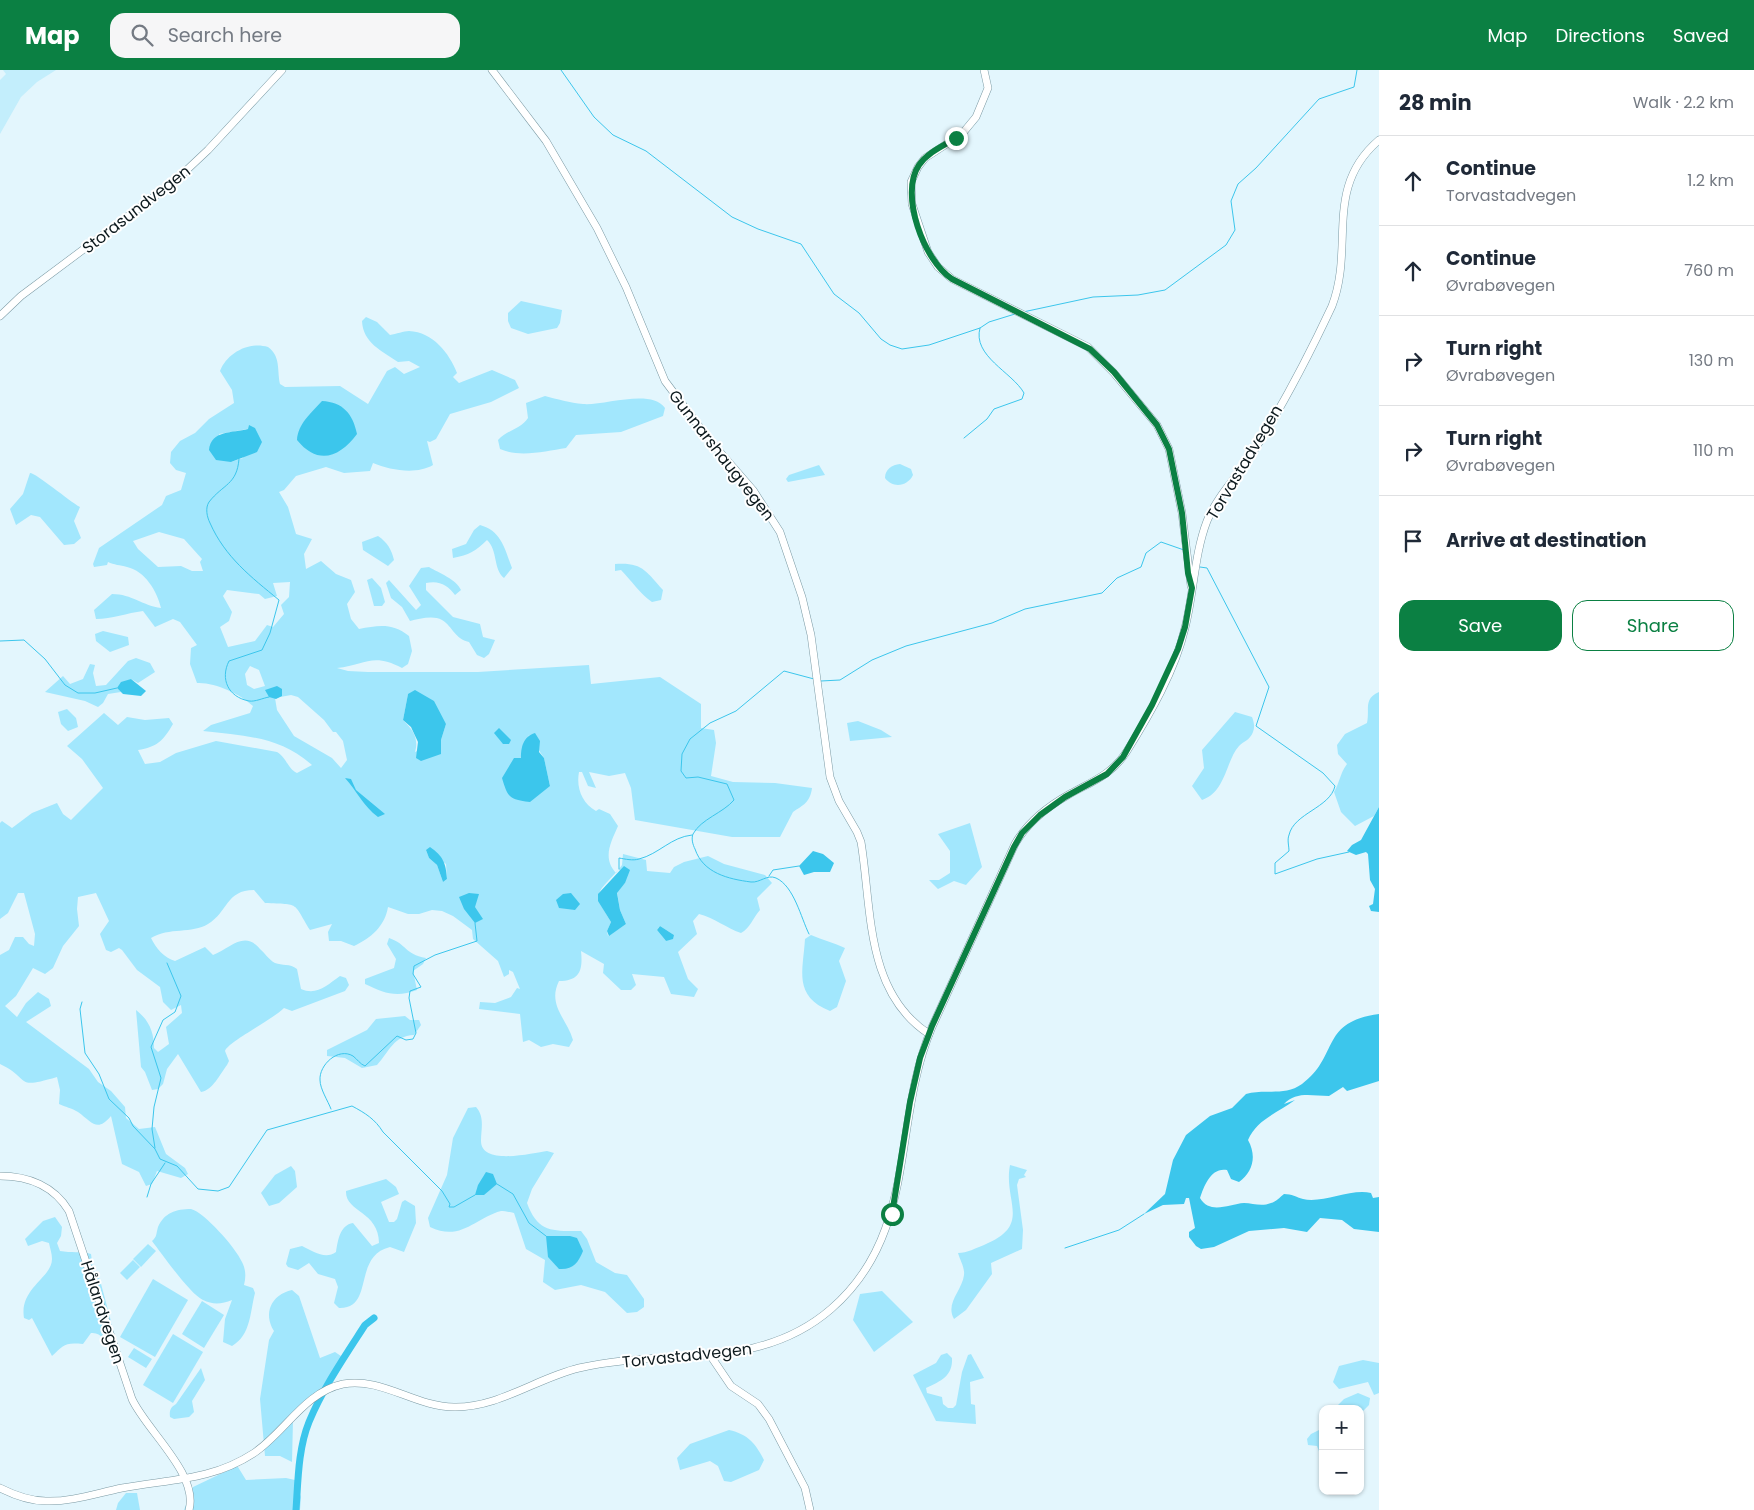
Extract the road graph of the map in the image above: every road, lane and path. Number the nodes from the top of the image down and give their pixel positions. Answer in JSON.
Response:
{"nodes":[{"id":1,"x":282,"y":70,"type":"edge"},
{"id":2,"x":492,"y":70,"type":"edge"},
{"id":3,"x":984,"y":70,"type":"edge"},
{"id":4,"x":1379,"y":140,"type":"edge"},
{"id":5,"x":0,"y":316,"type":"edge"},
{"id":6,"x":1192,"y":588,"type":"junction"},
{"id":7,"x":929,"y":1034,"type":"junction"},
{"id":8,"x":0,"y":1176,"type":"edge"},
{"id":9,"x":710,"y":1355,"type":"junction"},
{"id":10,"x":184,"y":1480,"type":"junction"},
{"id":11,"x":0,"y":1488,"type":"edge"},
{"id":12,"x":189,"y":1510,"type":"edge"},
{"id":13,"x":810,"y":1510,"type":"edge"}],
"edges":[{"from":1,"to":5,"type":"main road","name":"Storasundvegen"},
{"from":2,"to":7,"type":"main road","name":"Gunnarshaugvegen"},
{"from":3,"to":6,"type":"main road"},
{"from":4,"to":6,"type":"main road","name":"Torvastadvegen"},
{"from":6,"to":7,"type":"main road","name":"Torvastadvegen"},
{"from":7,"to":9,"type":"main road","name":"Torvastadvegen"},
{"from":8,"to":10,"type":"main road","name":"Hålandvegen"},
{"from":9,"to":10,"type":"main road","name":"Torvastadvegen"},
{"from":9,"to":13,"type":"main road"},
{"from":10,"to":11,"type":"main road","name":"Torvastadvegen"},
{"from":10,"to":12,"type":"main road","name":"Hålandvegen"}]}
